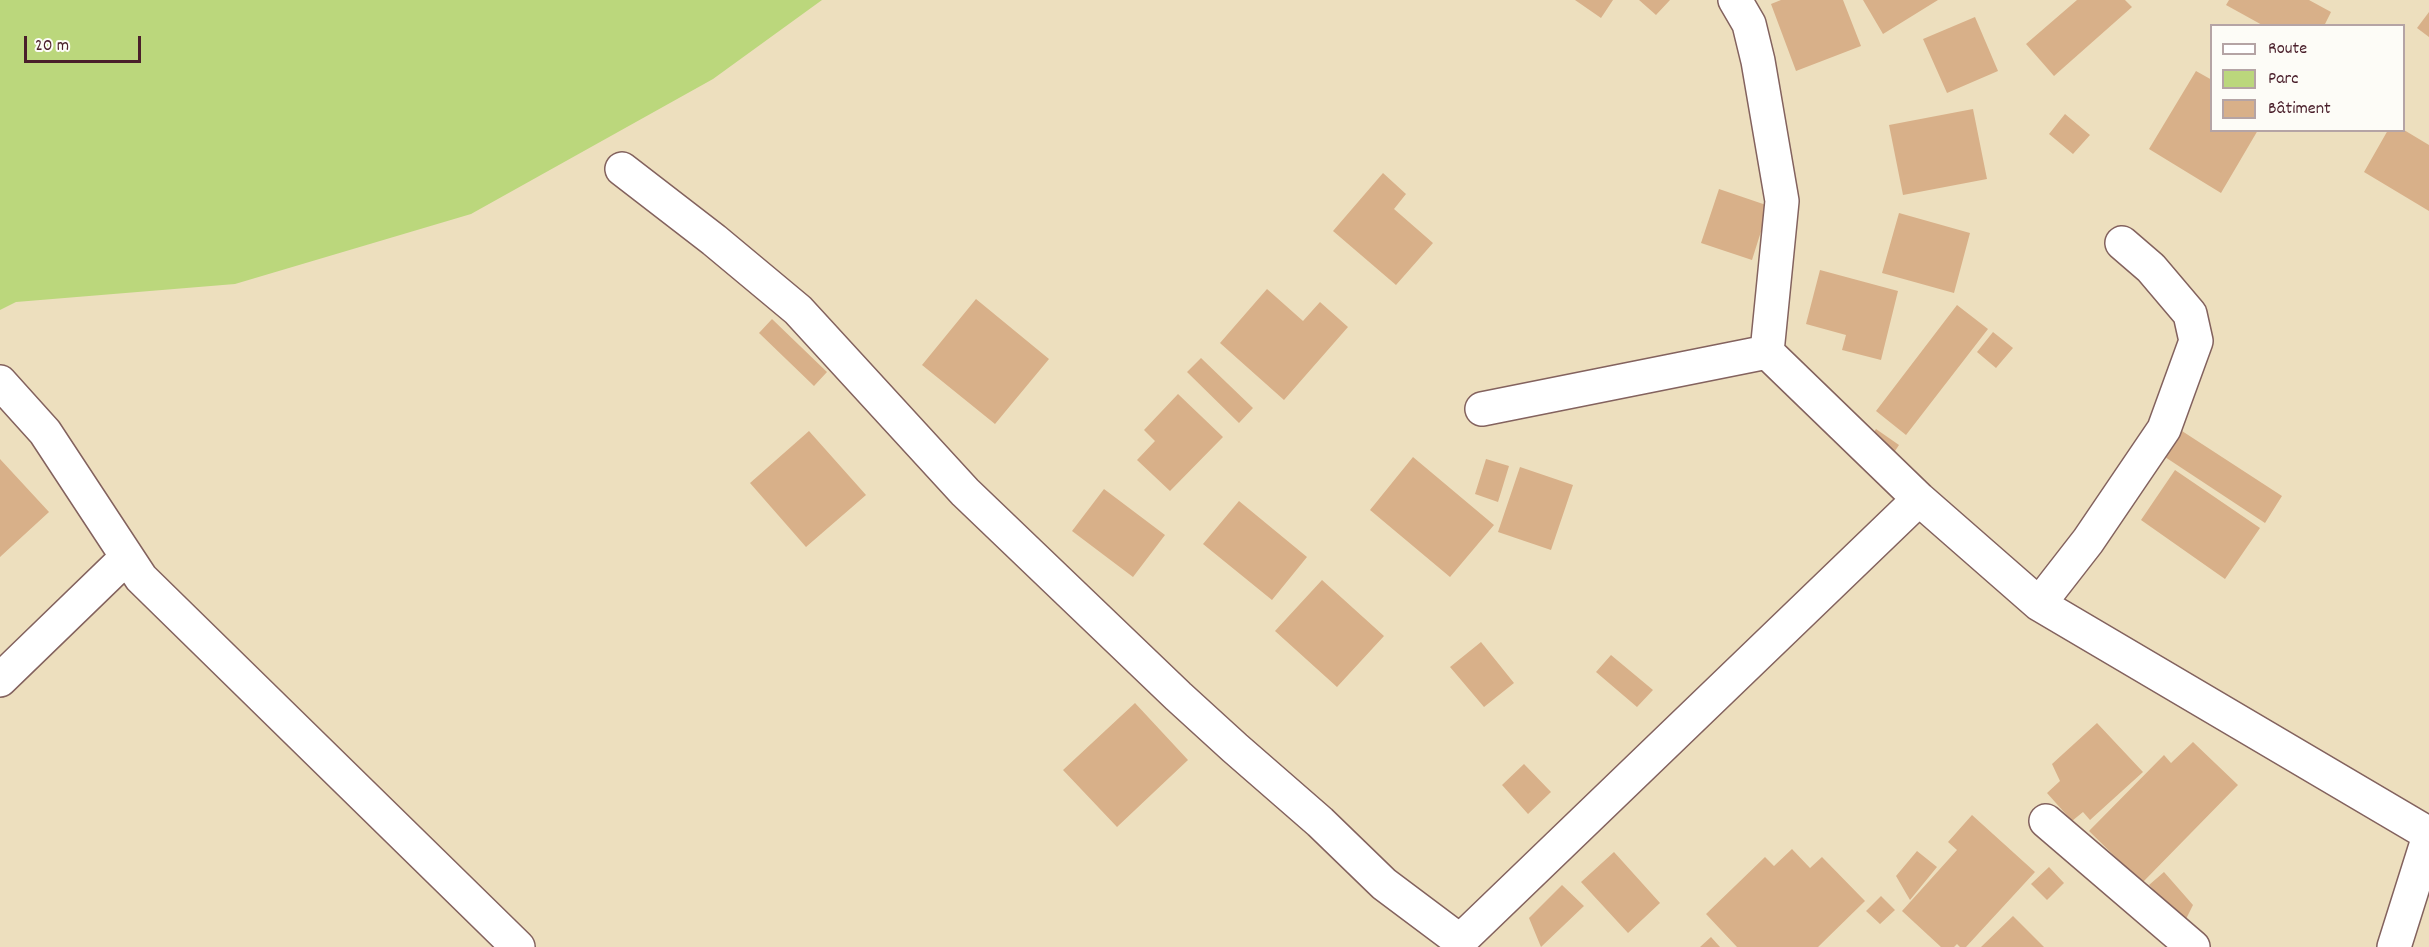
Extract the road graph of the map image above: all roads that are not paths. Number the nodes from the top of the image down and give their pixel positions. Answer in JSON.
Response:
{"nodes":[{"id":1,"x":1735,"y":0,"type":"edge"},
{"id":2,"x":622,"y":169,"type":"dead end"},
{"id":3,"x":2122,"y":243,"type":"dead end"},
{"id":4,"x":1767,"y":352,"type":"junction"},
{"id":5,"x":0,"y":381,"type":"edge"},
{"id":6,"x":1482,"y":409,"type":"dead end"},
{"id":7,"x":1919,"y":499,"type":"junction"},
{"id":8,"x":127,"y":557,"type":"junction"},
{"id":9,"x":2039,"y":604,"type":"junction"},
{"id":10,"x":0,"y":680,"type":"edge"},
{"id":11,"x":2046,"y":821,"type":"dead end"},
{"id":12,"x":2429,"y":835,"type":"edge"},
{"id":13,"x":1460,"y":945,"type":"edge"},
{"id":14,"x":518,"y":947,"type":"edge"},
{"id":15,"x":2193,"y":947,"type":"edge"},
{"id":16,"x":2394,"y":947,"type":"edge"}],
"edges":[{"from":1,"to":4,"type":"street"},
{"from":2,"to":13,"type":"street"},
{"from":3,"to":9,"type":"street"},
{"from":4,"to":6,"type":"street"},
{"from":4,"to":7,"type":"street"},
{"from":5,"to":8,"type":"street"},
{"from":7,"to":9,"type":"street"},
{"from":7,"to":13,"type":"street"},
{"from":8,"to":10,"type":"street"},
{"from":8,"to":14,"type":"street"},
{"from":9,"to":12,"type":"street"},
{"from":11,"to":15,"type":"street"},
{"from":12,"to":16,"type":"street"}]}
